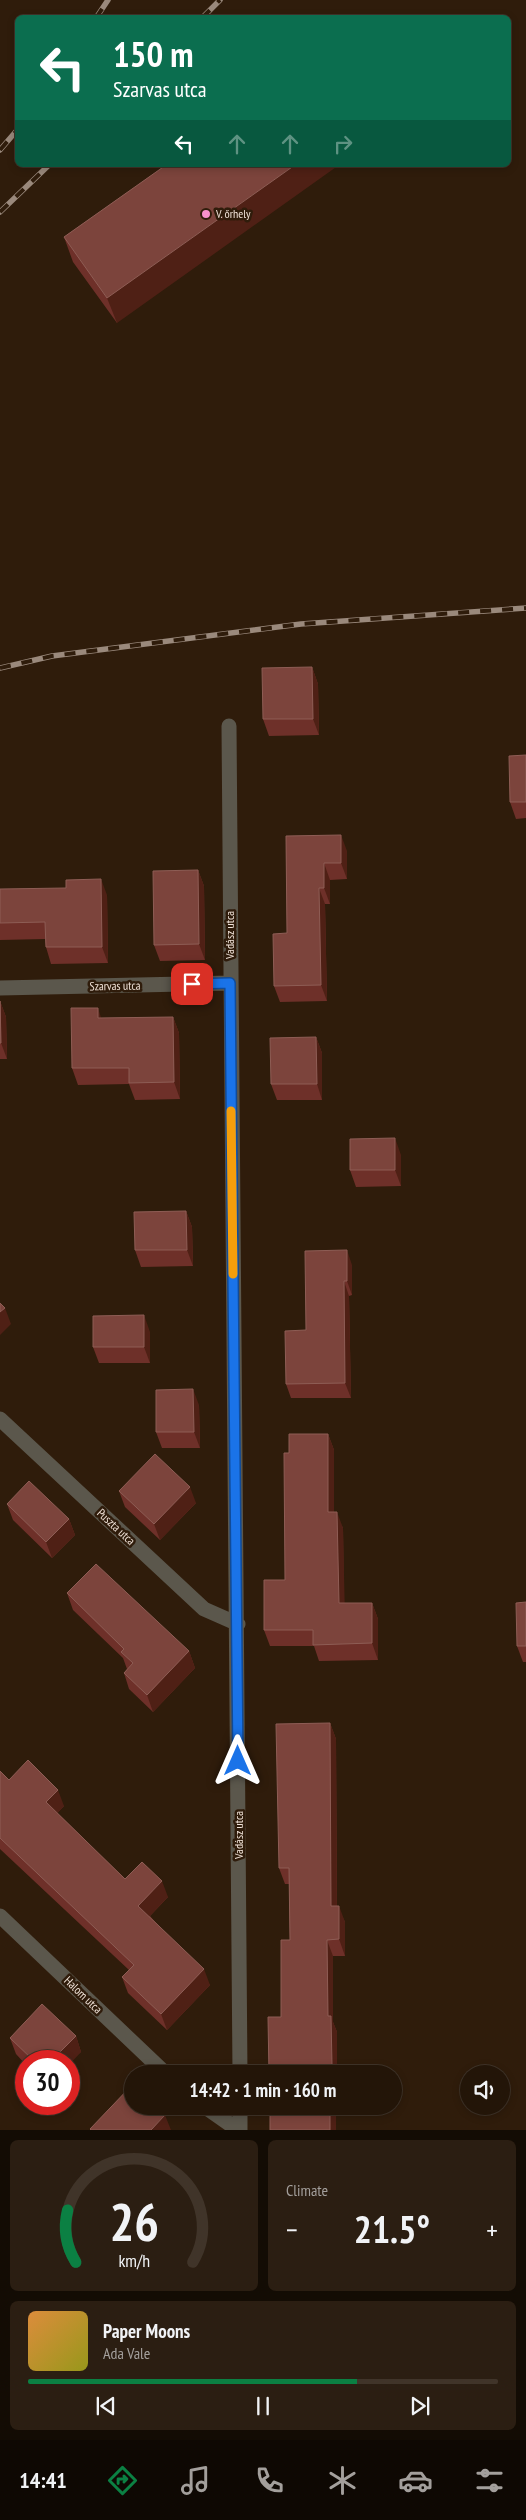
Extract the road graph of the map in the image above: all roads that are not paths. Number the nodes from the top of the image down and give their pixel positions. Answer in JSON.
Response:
{"nodes":[{"id":1,"x":229,"y":726,"type":"dead end"},
{"id":2,"x":230,"y":983,"type":"junction"},
{"id":3,"x":0,"y":988,"type":"edge"},
{"id":4,"x":0,"y":1419,"type":"edge"},
{"id":5,"x":238,"y":1624,"type":"junction"},
{"id":6,"x":0,"y":1916,"type":"edge"},
{"id":7,"x":157,"y":2065,"type":"edge"},
{"id":8,"x":240,"y":2065,"type":"edge"},
{"id":9,"x":217,"y":2115,"type":"edge"},
{"id":10,"x":240,"y":2115,"type":"edge"},
{"id":11,"x":239,"y":2130,"type":"edge"}],
"edges":[{"from":1,"to":2,"type":"street","name":"Vadász utca"},
{"from":2,"to":3,"type":"street","name":"Szarvas utca"},
{"from":2,"to":5,"type":"street","name":"Vadász utca"},
{"from":4,"to":5,"type":"street","name":"Puszta utca"},
{"from":5,"to":8,"type":"street","name":"Vadász utca"},
{"from":6,"to":7,"type":"street","name":"Halom utca"},
{"from":9,"to":11,"type":"street"},
{"from":10,"to":11,"type":"street"}]}
